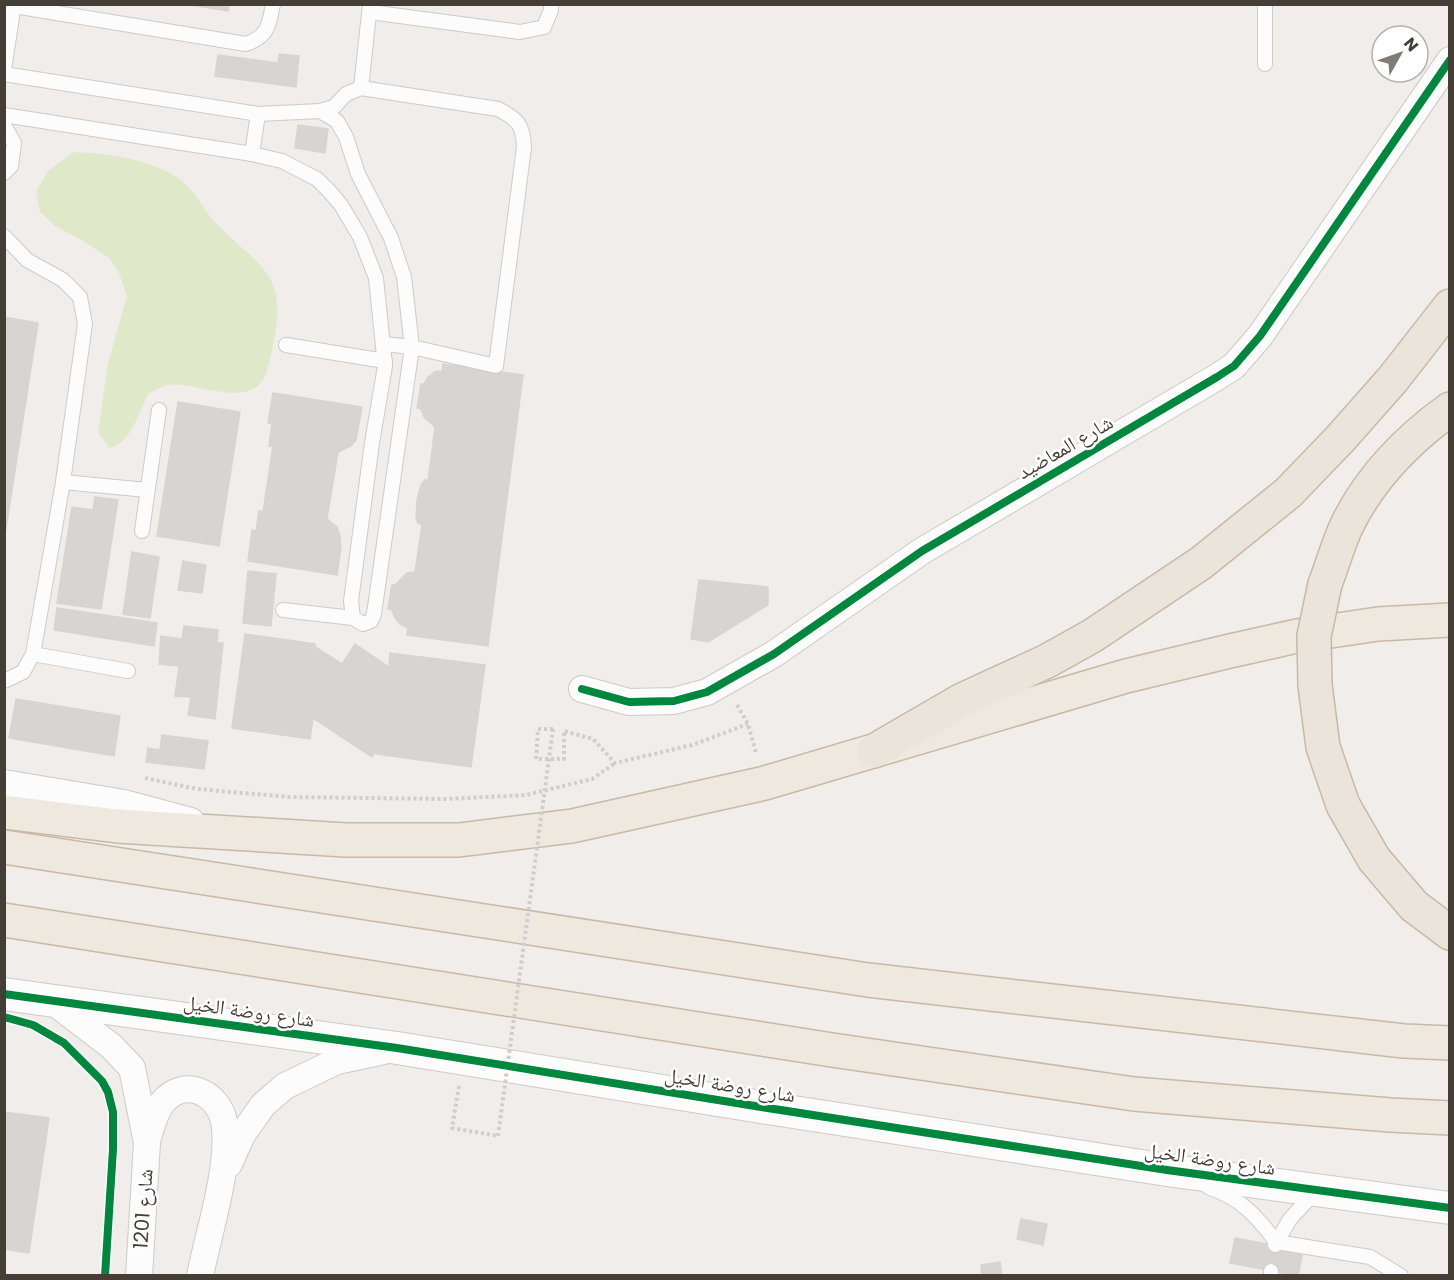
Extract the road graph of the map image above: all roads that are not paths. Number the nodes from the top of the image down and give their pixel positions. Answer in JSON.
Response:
{"nodes":[{"id":1,"x":273,"y":4,"type":"edge"},
{"id":2,"x":550,"y":4,"type":"edge"},
{"id":3,"x":1265,"y":4,"type":"edge"},
{"id":4,"x":14,"y":5,"type":"edge"},
{"id":5,"x":370,"y":8,"type":"edge"},
{"id":6,"x":1449,"y":60,"type":"edge"},
{"id":7,"x":1265,"y":64,"type":"dead end"},
{"id":8,"x":4,"y":70,"type":"edge"},
{"id":9,"x":4,"y":74,"type":"edge"},
{"id":10,"x":361,"y":88,"type":"junction"},
{"id":11,"x":320,"y":111,"type":"junction"},
{"id":12,"x":258,"y":114,"type":"junction"},
{"id":13,"x":4,"y":115,"type":"edge"},
{"id":14,"x":4,"y":125,"type":"edge"},
{"id":15,"x":252,"y":154,"type":"junction"},
{"id":16,"x":4,"y":173,"type":"edge"},
{"id":17,"x":4,"y":236,"type":"edge"},
{"id":18,"x":1449,"y":306,"type":"edge"},
{"id":19,"x":383,"y":344,"type":"junction"},
{"id":20,"x":286,"y":345,"type":"dead end"},
{"id":21,"x":412,"y":347,"type":"junction"},
{"id":22,"x":385,"y":361,"type":"junction"},
{"id":23,"x":1449,"y":409,"type":"edge"},
{"id":24,"x":159,"y":410,"type":"dead end"},
{"id":25,"x":63,"y":482,"type":"junction"},
{"id":26,"x":147,"y":490,"type":"junction"},
{"id":27,"x":142,"y":531,"type":"dead end"},
{"id":28,"x":283,"y":610,"type":"dead end"},
{"id":29,"x":353,"y":618,"type":"junction"},
{"id":30,"x":1449,"y":620,"type":"edge"},
{"id":31,"x":33,"y":654,"type":"junction"},
{"id":32,"x":128,"y":671,"type":"dead end"},
{"id":33,"x":4,"y":681,"type":"edge"},
{"id":34,"x":582,"y":688,"type":"dead end"},
{"id":35,"x":874,"y":751,"type":"junction"},
{"id":36,"x":4,"y":783,"type":"edge"},
{"id":37,"x":4,"y":812,"type":"edge"},
{"id":38,"x":235,"y":832,"type":"junction"},
{"id":39,"x":4,"y":847,"type":"edge"},
{"id":40,"x":5,"y":920,"type":"edge"},
{"id":41,"x":1449,"y":933,"type":"edge"},
{"id":42,"x":4,"y":994,"type":"edge"},
{"id":43,"x":51,"y":1000,"type":"junction"},
{"id":44,"x":1449,"y":1043,"type":"edge"},
{"id":45,"x":397,"y":1048,"type":"junction"},
{"id":46,"x":1449,"y":1118,"type":"edge"},
{"id":47,"x":147,"y":1143,"type":"junction"},
{"id":48,"x":1167,"y":1170,"type":"junction"},
{"id":49,"x":221,"y":1184,"type":"junction"},
{"id":50,"x":1318,"y":1190,"type":"junction"},
{"id":51,"x":1449,"y":1208,"type":"edge"},
{"id":52,"x":1275,"y":1243,"type":"junction"},
{"id":53,"x":1397,"y":1274,"type":"edge"},
{"id":54,"x":139,"y":1275,"type":"edge"},
{"id":55,"x":200,"y":1275,"type":"edge"}],
"edges":[{"from":1,"to":4,"type":"lane"},
{"from":2,"to":5,"type":"lane"},
{"from":3,"to":7,"type":"lane"},
{"from":4,"to":8,"type":"lane"},
{"from":5,"to":10,"type":"lane"},
{"from":6,"to":34,"type":"street","name":"شارع المعاضيد"},
{"from":9,"to":12,"type":"lane"},
{"from":10,"to":11,"type":"lane"},
{"from":10,"to":21,"type":"lane"},
{"from":11,"to":12,"type":"lane"},
{"from":11,"to":21,"type":"lane"},
{"from":12,"to":15,"type":"lane"},
{"from":13,"to":15,"type":"lane"},
{"from":14,"to":16,"type":"lane"},
{"from":15,"to":19,"type":"lane"},
{"from":17,"to":25,"type":"lane"},
{"from":18,"to":35,"type":"highway"},
{"from":19,"to":21,"type":"lane"},
{"from":19,"to":22,"type":"lane"},
{"from":20,"to":22,"type":"lane"},
{"from":21,"to":29,"type":"lane"},
{"from":22,"to":29,"type":"lane"},
{"from":23,"to":41,"type":"highway","bridge":true},
{"from":24,"to":26,"type":"lane"},
{"from":25,"to":26,"type":"lane"},
{"from":25,"to":31,"type":"lane"},
{"from":26,"to":27,"type":"lane"},
{"from":28,"to":29,"type":"lane"},
{"from":30,"to":35,"type":"highway"},
{"from":31,"to":32,"type":"lane"},
{"from":31,"to":33,"type":"lane"},
{"from":35,"to":38,"type":"highway"},
{"from":36,"to":38,"type":"street"},
{"from":37,"to":38,"type":"highway"},
{"from":39,"to":44,"type":"highway"},
{"from":40,"to":46,"type":"highway"},
{"from":42,"to":43,"type":"street","name":"شارع روضة الخيل"},
{"from":43,"to":45,"type":"street","name":"شارع روضة الخيل"},
{"from":43,"to":47,"type":"street","name":"شارع 1201"},
{"from":45,"to":48,"type":"street","name":"شارع روضة الخيل"},
{"from":45,"to":49,"type":"street","name":"شارع 1201"},
{"from":47,"to":49,"type":"street","name":"شارع 1201"},
{"from":47,"to":54,"type":"street","name":"شارع 1201"},
{"from":48,"to":50,"type":"street","name":"شارع روضة الخيل"},
{"from":48,"to":52,"type":"lane"},
{"from":49,"to":55,"type":"street","name":"شارع 1201"},
{"from":50,"to":51,"type":"street","name":"شارع روضة الخيل"},
{"from":50,"to":52,"type":"lane"},
{"from":52,"to":53,"type":"lane"}]}
